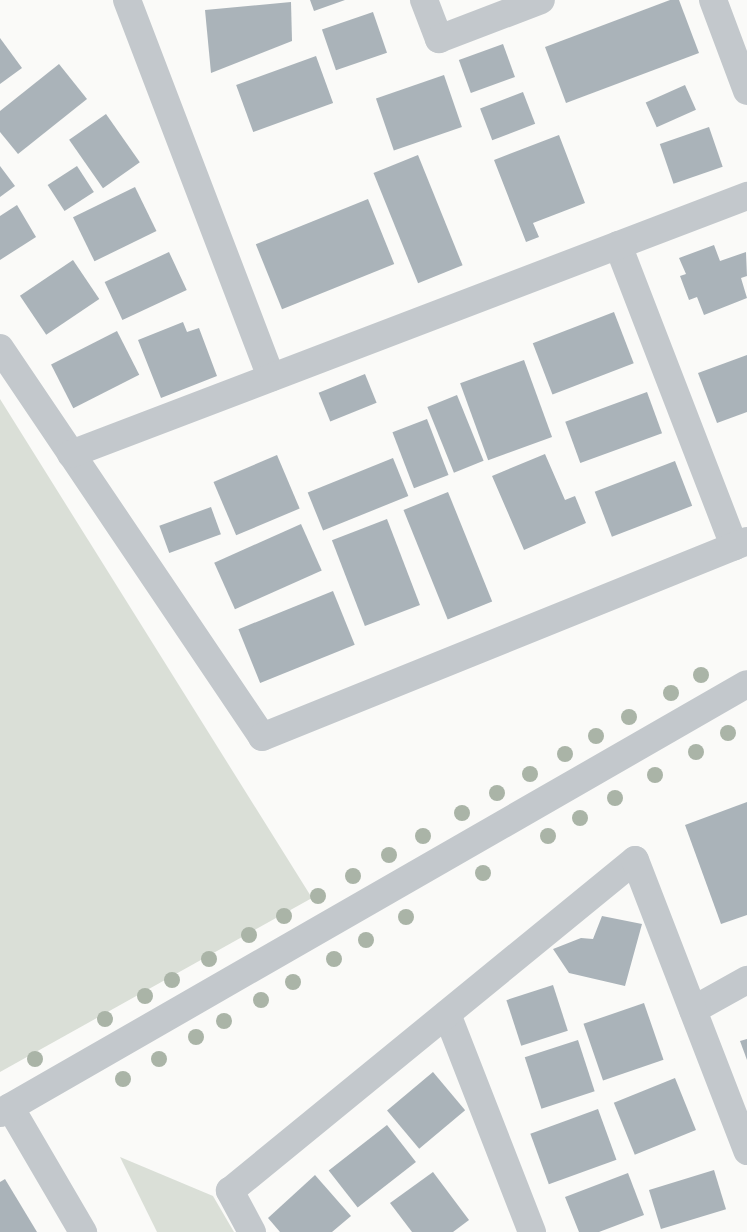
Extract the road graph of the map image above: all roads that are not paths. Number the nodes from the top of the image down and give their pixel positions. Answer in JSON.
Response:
{"nodes":[{"id":1,"x":127,"y":0,"type":"edge"},
{"id":2,"x":424,"y":0,"type":"edge"},
{"id":3,"x":541,"y":0,"type":"edge"},
{"id":4,"x":713,"y":0,"type":"edge"},
{"id":5,"x":747,"y":90,"type":"edge"},
{"id":6,"x":747,"y":196,"type":"edge"},
{"id":7,"x":618,"y":245,"type":"junction"},
{"id":8,"x":0,"y":348,"type":"edge"},
{"id":9,"x":271,"y":378,"type":"junction"},
{"id":10,"x":71,"y":454,"type":"junction"},
{"id":11,"x":741,"y":543,"type":"edge"},
{"id":12,"x":747,"y":684,"type":"edge"},
{"id":13,"x":747,"y":980,"type":"edge"},
{"id":14,"x":693,"y":1010,"type":"junction"},
{"id":15,"x":447,"y":1014,"type":"junction"},
{"id":16,"x":5,"y":1110,"type":"edge"},
{"id":17,"x":747,"y":1151,"type":"edge"},
{"id":18,"x":83,"y":1232,"type":"edge"},
{"id":19,"x":252,"y":1232,"type":"edge"},
{"id":20,"x":532,"y":1232,"type":"edge"}],
"edges":[{"from":1,"to":9,"type":"street"},
{"from":2,"to":3,"type":"street"},
{"from":4,"to":5,"type":"street"},
{"from":6,"to":7,"type":"street"},
{"from":7,"to":9,"type":"street"},
{"from":7,"to":11,"type":"street"},
{"from":8,"to":10,"type":"street"},
{"from":9,"to":10,"type":"street"},
{"from":10,"to":11,"type":"street"},
{"from":12,"to":16,"type":"street"},
{"from":13,"to":14,"type":"street"},
{"from":14,"to":15,"type":"street"},
{"from":14,"to":17,"type":"street"},
{"from":15,"to":19,"type":"street"},
{"from":15,"to":20,"type":"street"},
{"from":16,"to":18,"type":"street"}]}
